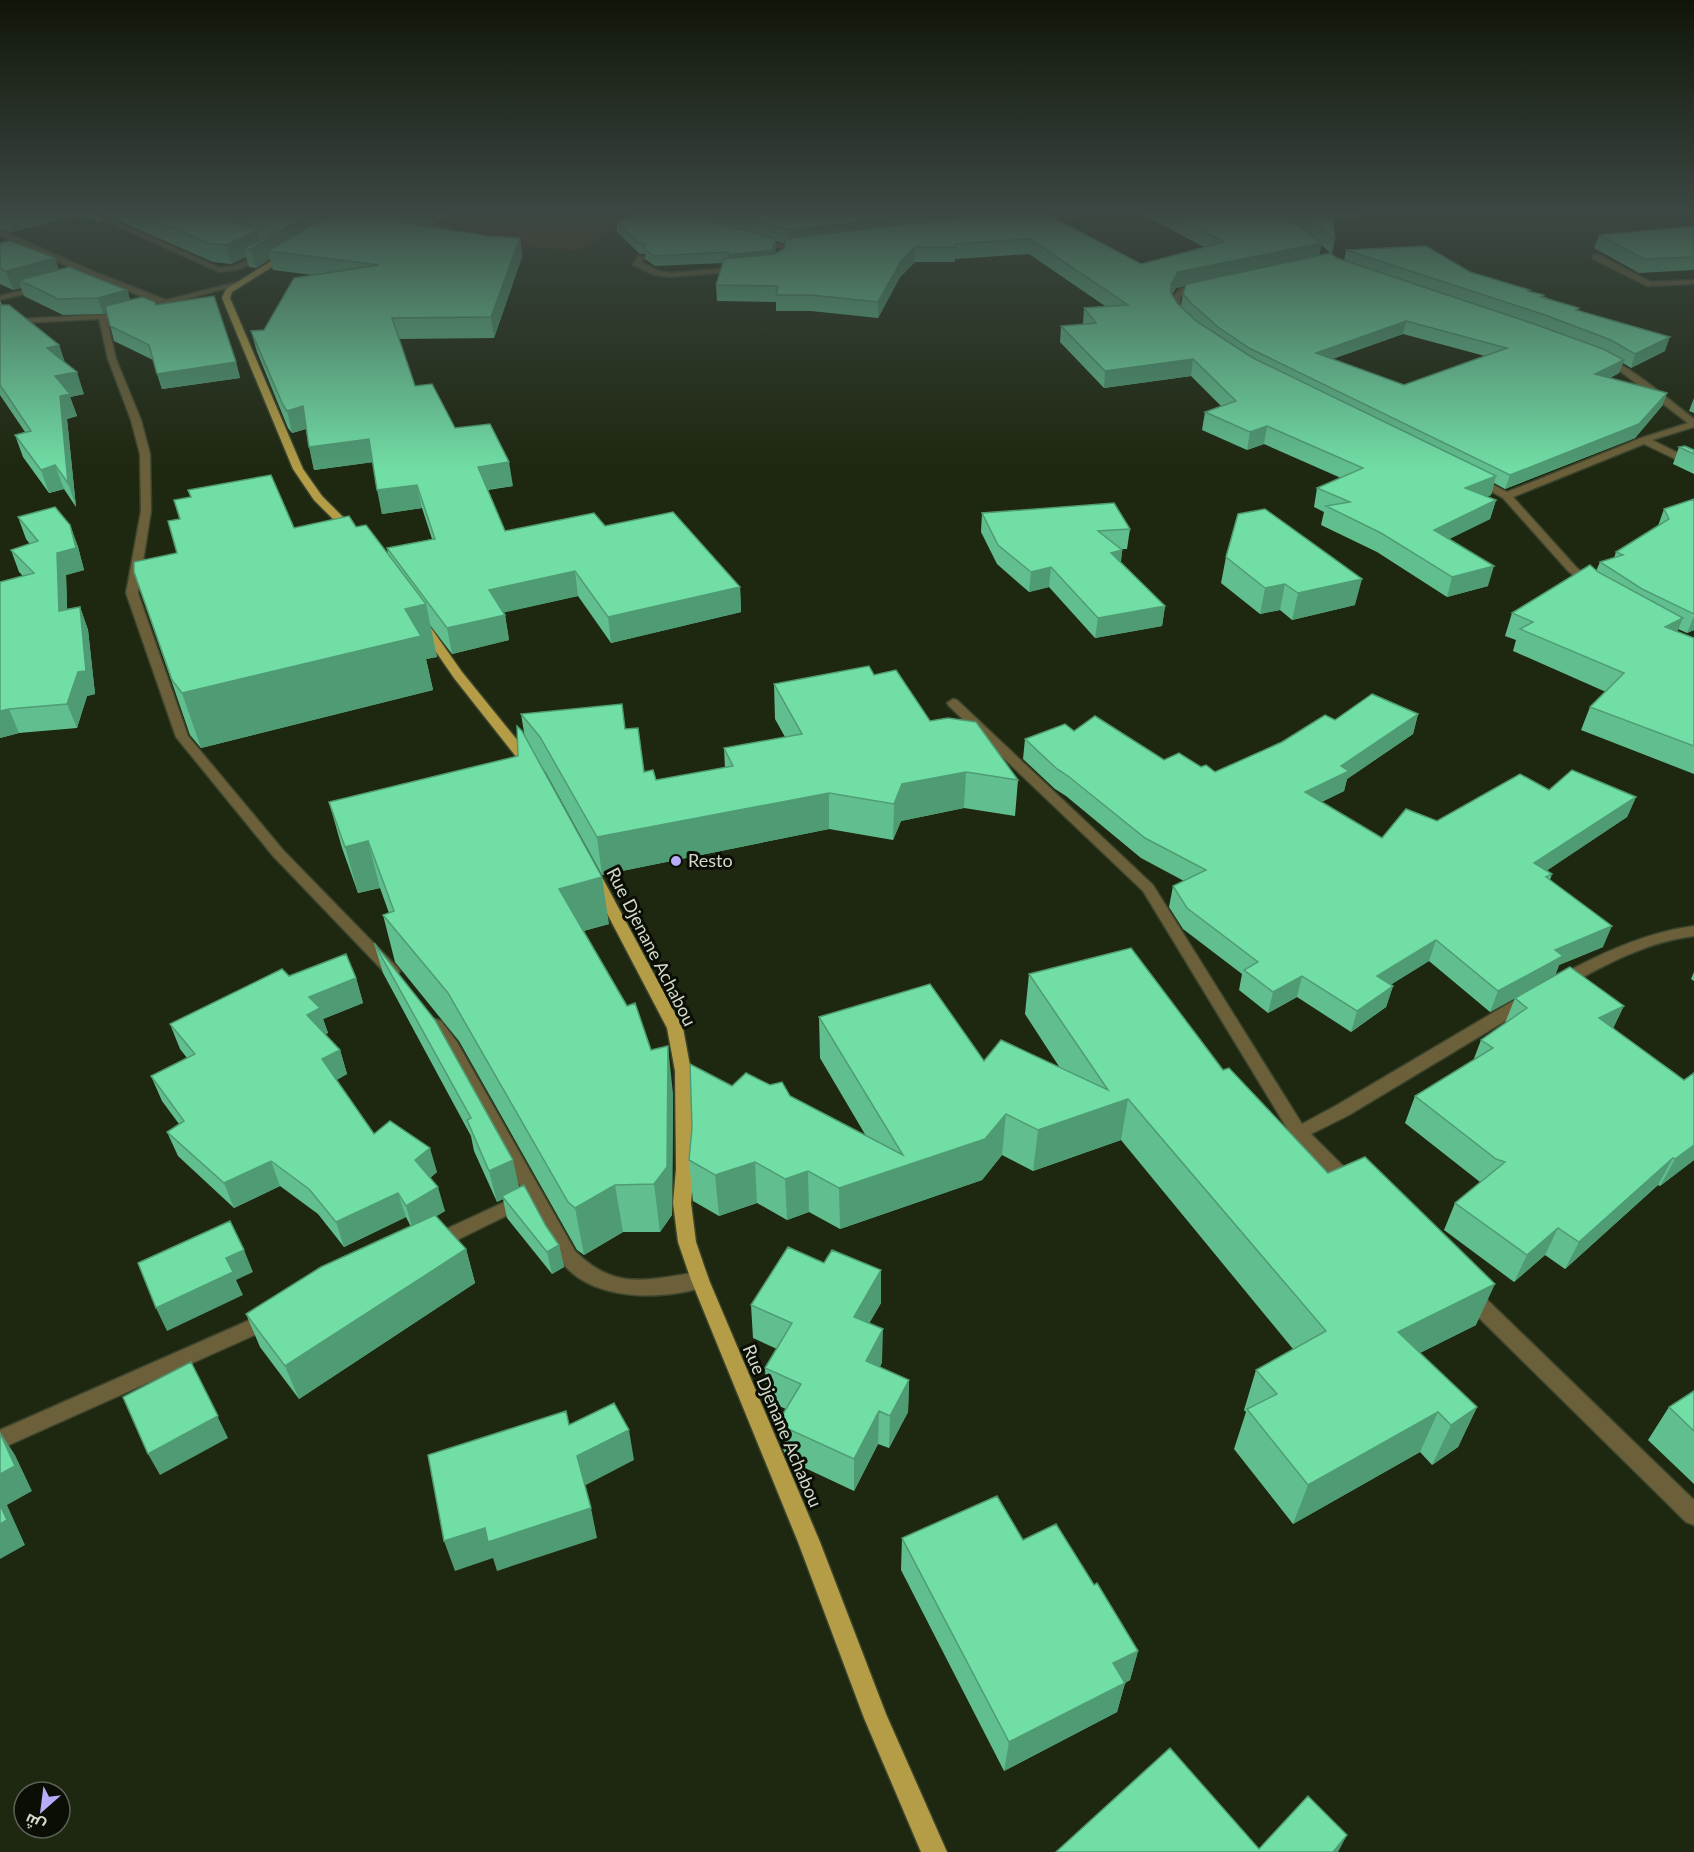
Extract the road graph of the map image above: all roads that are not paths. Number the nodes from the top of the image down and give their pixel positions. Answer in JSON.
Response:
{"nodes":[{"id":1,"x":152,"y":297,"type":"edge"},
{"id":2,"x":187,"y":297,"type":"edge"},
{"id":3,"x":228,"y":297,"type":"edge"},
{"id":4,"x":1175,"y":297,"type":"edge"},
{"id":5,"x":166,"y":303,"type":"junction"},
{"id":6,"x":131,"y":312,"type":"edge"},
{"id":7,"x":0,"y":315,"type":"edge"},
{"id":8,"x":120,"y":315,"type":"edge"},
{"id":9,"x":104,"y":318,"type":"junction"},
{"id":10,"x":4,"y":322,"type":"edge"},
{"id":11,"x":1188,"y":323,"type":"edge"},
{"id":12,"x":1592,"y":354,"type":"edge"},
{"id":13,"x":1694,"y":424,"type":"edge"},
{"id":14,"x":1644,"y":440,"type":"junction"},
{"id":15,"x":1694,"y":465,"type":"edge"},
{"id":16,"x":1466,"y":475,"type":"edge"},
{"id":17,"x":1507,"y":496,"type":"junction"},
{"id":18,"x":361,"y":542,"type":"edge"},
{"id":19,"x":1604,"y":595,"type":"edge"},
{"id":20,"x":414,"y":612,"type":"edge"},
{"id":21,"x":953,"y":703,"type":"dead end"},
{"id":22,"x":537,"y":774,"type":"edge"},
{"id":23,"x":585,"y":861,"type":"edge"},
{"id":24,"x":1694,"y":931,"type":"edge"},
{"id":25,"x":401,"y":982,"type":"edge"},
{"id":26,"x":422,"y":1009,"type":"edge"},
{"id":27,"x":1299,"y":1133,"type":"junction"},
{"id":28,"x":533,"y":1195,"type":"junction"},
{"id":29,"x":1366,"y":1198,"type":"edge"},
{"id":30,"x":416,"y":1252,"type":"edge"},
{"id":31,"x":700,"y":1280,"type":"junction"},
{"id":32,"x":1460,"y":1286,"type":"edge"},
{"id":33,"x":288,"y":1310,"type":"edge"},
{"id":34,"x":0,"y":1440,"type":"edge"},
{"id":35,"x":1694,"y":1515,"type":"edge"},
{"id":36,"x":934,"y":1852,"type":"edge"}],
"edges":[{"from":1,"to":5,"type":"street"},
{"from":2,"to":5,"type":"street"},
{"from":3,"to":18,"type":"main road"},
{"from":4,"to":11,"type":"street"},
{"from":5,"to":6,"type":"street"},
{"from":7,"to":10,"type":"street"},
{"from":8,"to":9,"type":"street"},
{"from":9,"to":10,"type":"street"},
{"from":9,"to":25,"type":"street"},
{"from":12,"to":13,"type":"street"},
{"from":13,"to":14,"type":"street"},
{"from":14,"to":15,"type":"street"},
{"from":14,"to":17,"type":"street"},
{"from":16,"to":17,"type":"street"},
{"from":17,"to":19,"type":"street"},
{"from":20,"to":22,"type":"main road"},
{"from":21,"to":27,"type":"street"},
{"from":23,"to":31,"type":"main road","name":"Rue Djenane Achabou"},
{"from":24,"to":27,"type":"street"},
{"from":26,"to":28,"type":"street"},
{"from":27,"to":29,"type":"street"},
{"from":28,"to":30,"type":"street"},
{"from":28,"to":31,"type":"street"},
{"from":31,"to":36,"type":"main road","name":"Rue Djenane Achabou"},
{"from":32,"to":35,"type":"street"},
{"from":33,"to":34,"type":"street"}]}
